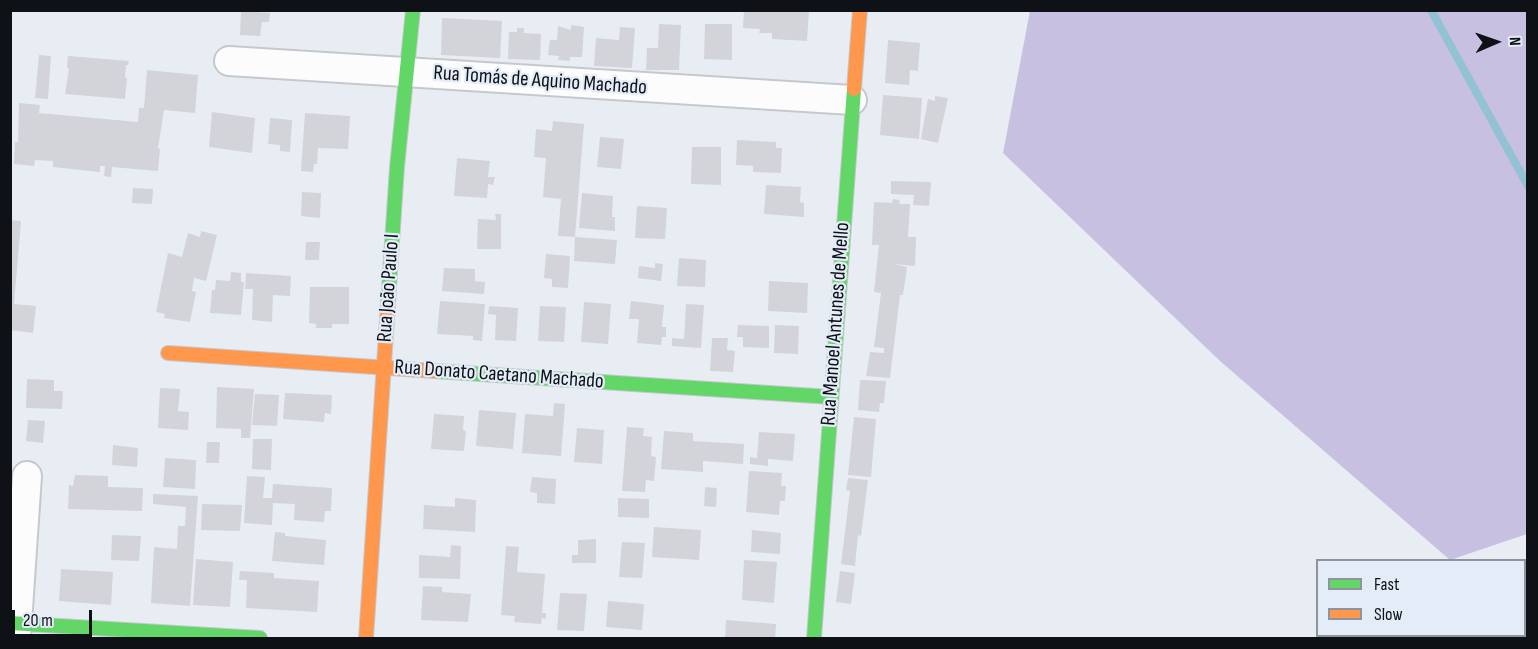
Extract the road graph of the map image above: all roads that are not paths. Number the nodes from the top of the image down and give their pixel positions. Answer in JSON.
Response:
{"nodes":[{"id":1,"x":413,"y":10,"type":"edge"},
{"id":2,"x":860,"y":10,"type":"edge"},
{"id":3,"x":229,"y":61,"type":"dead end"},
{"id":4,"x":405,"y":72,"type":"junction"},
{"id":5,"x":852,"y":100,"type":"junction"},
{"id":6,"x":168,"y":353,"type":"dead end"},
{"id":7,"x":383,"y":367,"type":"junction"},
{"id":8,"x":831,"y":397,"type":"junction"},
{"id":9,"x":27,"y":476,"type":"dead end"},
{"id":10,"x":15,"y":628,"type":"edge"},
{"id":11,"x":260,"y":639,"type":"edge"},
{"id":12,"x":366,"y":639,"type":"edge"},
{"id":13,"x":814,"y":639,"type":"edge"}],
"edges":[{"from":1,"to":4,"type":"street","name":"Rua João Paulo I"},
{"from":2,"to":5,"type":"street","name":"Rua Manoel Antunes de Mello"},
{"from":3,"to":4,"type":"street","name":"Rua Tomás de Aquino Machado"},
{"from":4,"to":5,"type":"street","name":"Rua Tomás de Aquino Machado"},
{"from":4,"to":7,"type":"street","name":"Rua João Paulo I"},
{"from":5,"to":8,"type":"street","name":"Rua Manoel Antunes de Mello"},
{"from":6,"to":7,"type":"street","name":"Rua Donato Caetano Machado"},
{"from":7,"to":8,"type":"street","name":"Rua Donato Caetano Machado"},
{"from":7,"to":12,"type":"street","name":"Rua João Paulo I"},
{"from":8,"to":13,"type":"street","name":"Rua Manoel Antunes de Mello"},
{"from":9,"to":10,"type":"street"},
{"from":10,"to":11,"type":"street"}]}
